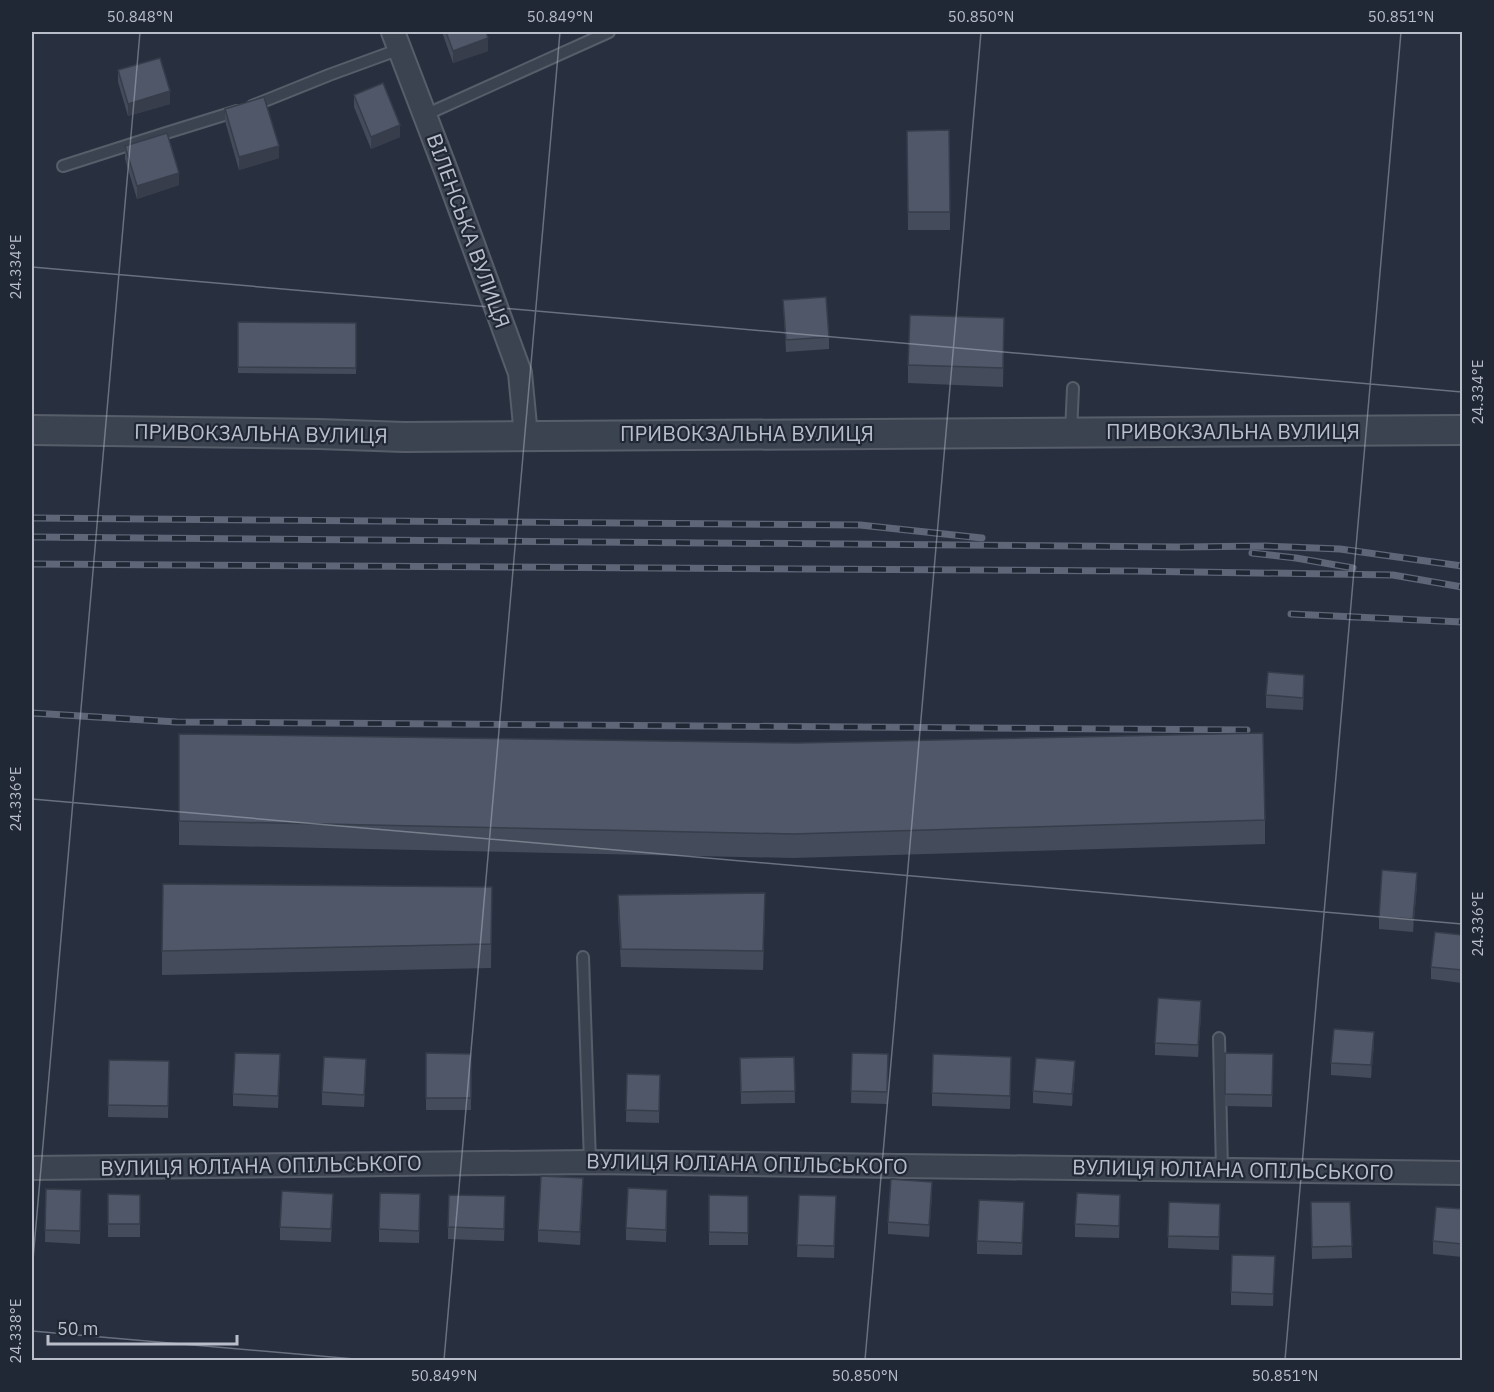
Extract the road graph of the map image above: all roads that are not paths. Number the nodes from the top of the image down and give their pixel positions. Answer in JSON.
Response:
{"nodes":[{"id":1,"x":609,"y":32,"type":"edge"},
{"id":2,"x":397,"y":40,"type":"edge"},
{"id":3,"x":425,"y":115,"type":"junction"},
{"id":4,"x":63,"y":166,"type":"dead end"},
{"id":5,"x":1073,"y":388,"type":"dead end"},
{"id":6,"x":32,"y":430,"type":"edge"},
{"id":7,"x":1462,"y":430,"type":"edge"},
{"id":8,"x":1071,"y":433,"type":"junction"},
{"id":9,"x":526,"y":435,"type":"junction"},
{"id":10,"x":583,"y":957,"type":"dead end"},
{"id":11,"x":1219,"y":1038,"type":"dead end"},
{"id":12,"x":590,"y":1162,"type":"junction"},
{"id":13,"x":32,"y":1168,"type":"edge"},
{"id":14,"x":1222,"y":1170,"type":"junction"},
{"id":15,"x":1462,"y":1173,"type":"edge"}],
"edges":[{"from":1,"to":3,"type":"lane"},
{"from":2,"to":3,"type":"street","name":"ВІЛЕНСЬКА ВУЛИЦЯ"},
{"from":2,"to":4,"type":"lane"},
{"from":3,"to":9,"type":"street","name":"ВІЛЕНСЬКА ВУЛИЦЯ"},
{"from":5,"to":8,"type":"lane"},
{"from":6,"to":9,"type":"street","name":"ПРИВОКЗАЛЬНА ВУЛИЦЯ"},
{"from":7,"to":8,"type":"street","name":"ПРИВОКЗАЛЬНА ВУЛИЦЯ"},
{"from":8,"to":9,"type":"street","name":"ПРИВОКЗАЛЬНА ВУЛИЦЯ"},
{"from":10,"to":12,"type":"lane"},
{"from":11,"to":14,"type":"lane"},
{"from":12,"to":13,"type":"street","name":"ВУЛИЦЯ ЮЛІАНА ОПІЛЬСЬКОГО"},
{"from":12,"to":14,"type":"street","name":"ВУЛИЦЯ ЮЛІАНА ОПІЛЬСЬКОГО"},
{"from":14,"to":15,"type":"street","name":"ВУЛИЦЯ ЮЛІАНА ОПІЛЬСЬКОГО"}]}
